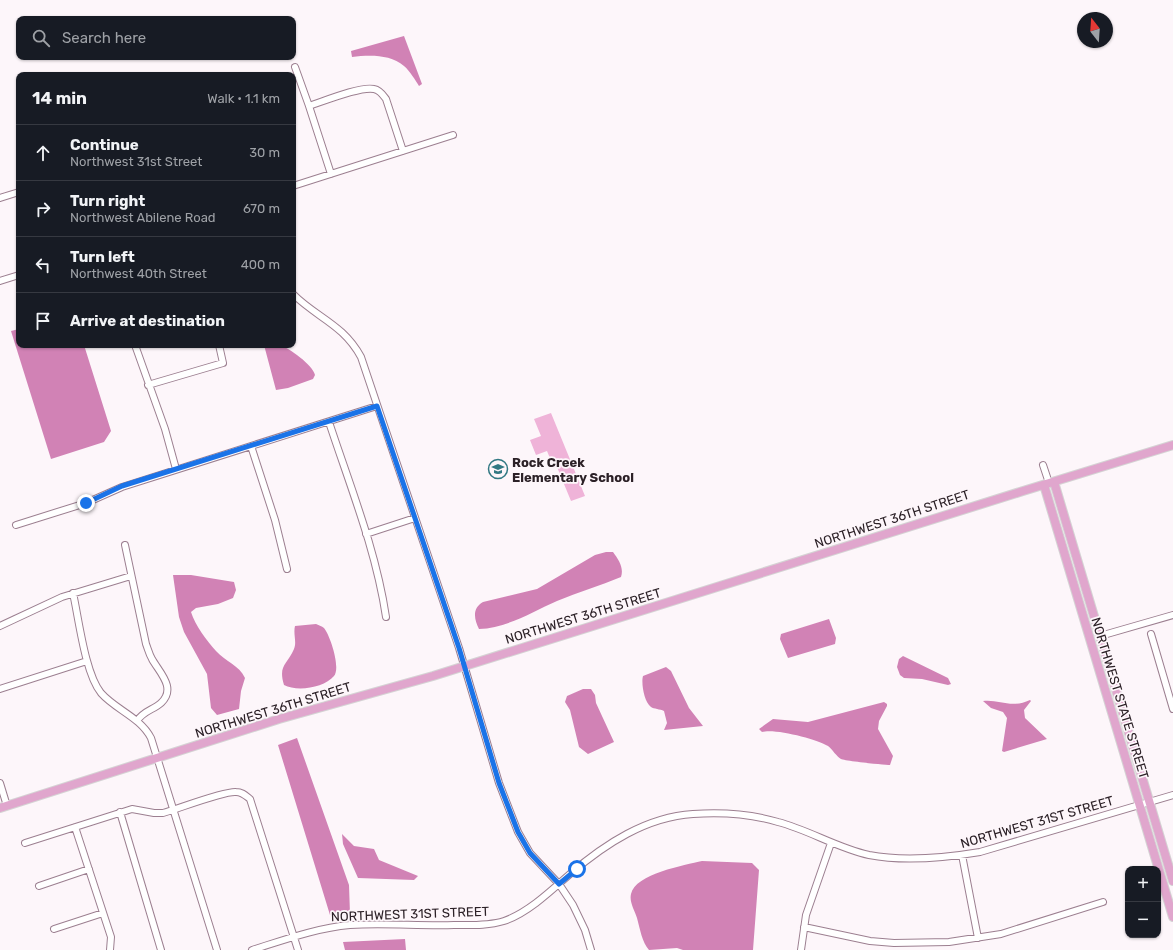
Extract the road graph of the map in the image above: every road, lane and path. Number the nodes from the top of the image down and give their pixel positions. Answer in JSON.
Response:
{"nodes":[{"id":1,"x":295,"y":67,"type":"dead end"},
{"id":2,"x":310,"y":106,"type":"junction"},
{"id":3,"x":453,"y":135,"type":"dead end"},
{"id":4,"x":403,"y":151,"type":"junction"},
{"id":5,"x":331,"y":174,"type":"junction"},
{"id":6,"x":296,"y":185,"type":"edge"},
{"id":7,"x":16,"y":193,"type":"edge"},
{"id":8,"x":0,"y":198,"type":"edge"},
{"id":9,"x":16,"y":276,"type":"edge"},
{"id":10,"x":0,"y":281,"type":"edge"},
{"id":11,"x":296,"y":297,"type":"edge"},
{"id":12,"x":136,"y":348,"type":"edge"},
{"id":13,"x":219,"y":348,"type":"edge"},
{"id":14,"x":148,"y":385,"type":"junction"},
{"id":15,"x":377,"y":406,"type":"junction"},
{"id":16,"x":329,"y":422,"type":"junction"},
{"id":17,"x":1173,"y":445,"type":"edge"},
{"id":18,"x":251,"y":446,"type":"junction"},
{"id":19,"x":1042,"y":465,"type":"dead end"},
{"id":20,"x":176,"y":469,"type":"junction"},
{"id":21,"x":1049,"y":483,"type":"junction"},
{"id":22,"x":415,"y":518,"type":"junction"},
{"id":23,"x":16,"y":525,"type":"dead end"},
{"id":24,"x":366,"y":534,"type":"junction"},
{"id":25,"x":125,"y":545,"type":"dead end"},
{"id":26,"x":287,"y":569,"type":"dead end"},
{"id":27,"x":131,"y":576,"type":"junction"},
{"id":28,"x":73,"y":593,"type":"junction"},
{"id":29,"x":1173,"y":616,"type":"edge"},
{"id":30,"x":386,"y":617,"type":"dead end"},
{"id":31,"x":0,"y":626,"type":"edge"},
{"id":32,"x":1151,"y":634,"type":"dead end"},
{"id":33,"x":1100,"y":636,"type":"junction"},
{"id":34,"x":87,"y":661,"type":"junction"},
{"id":35,"x":464,"y":665,"type":"junction"},
{"id":36,"x":0,"y":688,"type":"edge"},
{"id":37,"x":1170,"y":688,"type":"edge"},
{"id":38,"x":1173,"y":709,"type":"edge"},
{"id":39,"x":136,"y":721,"type":"junction"},
{"id":40,"x":157,"y":758,"type":"junction"},
{"id":41,"x":0,"y":783,"type":"edge"},
{"id":42,"x":1173,"y":795,"type":"edge"},
{"id":43,"x":1149,"y":802,"type":"junction"},
{"id":44,"x":1139,"y":805,"type":"junction"},
{"id":45,"x":3,"y":807,"type":"edge"},
{"id":46,"x":173,"y":810,"type":"junction"},
{"id":47,"x":120,"y":812,"type":"junction"},
{"id":48,"x":75,"y":827,"type":"junction"},
{"id":49,"x":25,"y":843,"type":"dead end"},
{"id":50,"x":831,"y":843,"type":"junction"},
{"id":51,"x":962,"y":855,"type":"junction"},
{"id":52,"x":89,"y":869,"type":"junction"},
{"id":53,"x":1173,"y":881,"type":"edge"},
{"id":54,"x":559,"y":884,"type":"junction"},
{"id":55,"x":39,"y":886,"type":"dead end"},
{"id":56,"x":1103,"y":902,"type":"dead end"},
{"id":57,"x":103,"y":913,"type":"junction"},
{"id":58,"x":1173,"y":917,"type":"edge"},
{"id":59,"x":804,"y":927,"type":"junction"},
{"id":60,"x":54,"y":929,"type":"dead end"},
{"id":61,"x":294,"y":937,"type":"junction"},
{"id":62,"x":978,"y":938,"type":"junction"},
{"id":63,"x":110,"y":950,"type":"edge"},
{"id":64,"x":162,"y":950,"type":"edge"},
{"id":65,"x":217,"y":950,"type":"edge"},
{"id":66,"x":252,"y":950,"type":"edge"},
{"id":67,"x":298,"y":950,"type":"edge"},
{"id":68,"x":591,"y":950,"type":"edge"},
{"id":69,"x":801,"y":950,"type":"edge"}],
"edges":[{"from":1,"to":2,"type":"street"},
{"from":2,"to":4,"type":"street"},
{"from":2,"to":5,"type":"street"},
{"from":3,"to":4,"type":"street"},
{"from":4,"to":5,"type":"street"},
{"from":5,"to":6,"type":"street"},
{"from":7,"to":8,"type":"street"},
{"from":9,"to":10,"type":"street"},
{"from":11,"to":15,"type":"street"},
{"from":12,"to":14,"type":"street"},
{"from":13,"to":14,"type":"street"},
{"from":14,"to":20,"type":"street"},
{"from":15,"to":16,"type":"street"},
{"from":15,"to":22,"type":"street"},
{"from":16,"to":18,"type":"street"},
{"from":16,"to":24,"type":"street"},
{"from":17,"to":21,"type":"main road","name":"NORTHWEST 36TH STREET"},
{"from":18,"to":20,"type":"street"},
{"from":18,"to":26,"type":"street"},
{"from":19,"to":21,"type":"street"},
{"from":20,"to":23,"type":"street"},
{"from":21,"to":33,"type":"main road","name":"NORTHWEST STATE STREET"},
{"from":21,"to":35,"type":"main road","name":"NORTHWEST 36TH STREET"},
{"from":21,"to":44,"type":"main road","name":"NORTHWEST STATE STREET"},
{"from":22,"to":24,"type":"street"},
{"from":22,"to":35,"type":"street"},
{"from":24,"to":30,"type":"street"},
{"from":25,"to":27,"type":"street"},
{"from":27,"to":28,"type":"street"},
{"from":27,"to":39,"type":"street"},
{"from":28,"to":31,"type":"street"},
{"from":28,"to":34,"type":"street"},
{"from":29,"to":33,"type":"street"},
{"from":32,"to":37,"type":"street"},
{"from":33,"to":43,"type":"main road","name":"NORTHWEST STATE STREET"},
{"from":34,"to":36,"type":"street"},
{"from":34,"to":39,"type":"street"},
{"from":35,"to":40,"type":"main road","name":"NORTHWEST 36TH STREET"},
{"from":35,"to":54,"type":"street"},
{"from":37,"to":38,"type":"street"},
{"from":39,"to":40,"type":"street"},
{"from":40,"to":45,"type":"main road","name":"NORTHWEST 36TH STREET"},
{"from":40,"to":46,"type":"street"},
{"from":41,"to":45,"type":"street"},
{"from":42,"to":43,"type":"street","name":"NORTHWEST 31ST STREET"},
{"from":43,"to":44,"type":"street","name":"NORTHWEST 31ST STREET"},
{"from":43,"to":53,"type":"main road","name":"NORTHWEST STATE STREET"},
{"from":44,"to":51,"type":"street","name":"NORTHWEST 31ST STREET"},
{"from":44,"to":58,"type":"main road","name":"NORTHWEST STATE STREET"},
{"from":46,"to":47,"type":"street"},
{"from":46,"to":61,"type":"street"},
{"from":46,"to":65,"type":"street"},
{"from":47,"to":48,"type":"street"},
{"from":47,"to":64,"type":"street"},
{"from":48,"to":49,"type":"street"},
{"from":48,"to":52,"type":"street"},
{"from":50,"to":51,"type":"street","name":"NORTHWEST 31ST STREET"},
{"from":50,"to":54,"type":"street","name":"NORTHWEST 31ST STREET"},
{"from":50,"to":59,"type":"street"},
{"from":51,"to":62,"type":"street"},
{"from":52,"to":55,"type":"street"},
{"from":52,"to":57,"type":"street"},
{"from":54,"to":61,"type":"street","name":"NORTHWEST 31ST STREET"},
{"from":54,"to":68,"type":"street"},
{"from":56,"to":62,"type":"street"},
{"from":57,"to":60,"type":"street"},
{"from":57,"to":63,"type":"street"},
{"from":59,"to":62,"type":"street"},
{"from":59,"to":69,"type":"street"},
{"from":61,"to":66,"type":"street","name":"NORTHWEST 31ST STREET"},
{"from":61,"to":67,"type":"street"}]}
